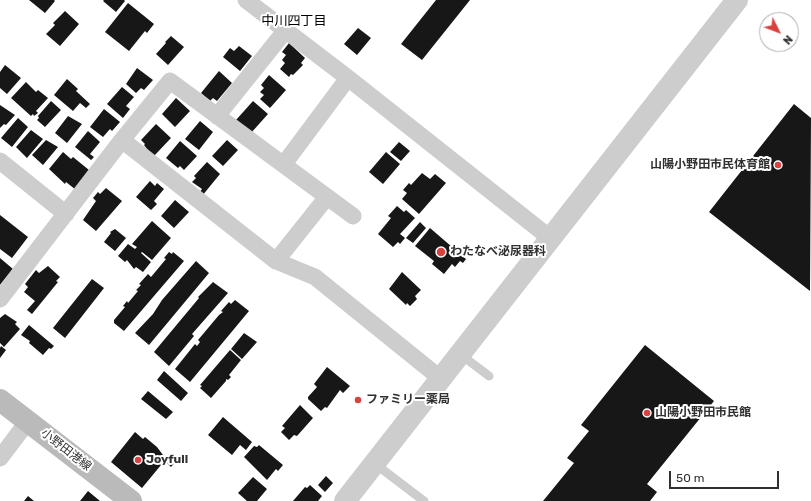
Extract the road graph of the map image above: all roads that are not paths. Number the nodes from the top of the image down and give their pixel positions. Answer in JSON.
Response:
{"nodes":[{"id":1,"x":246,"y":0,"type":"edge"},
{"id":2,"x":737,"y":0,"type":"edge"},
{"id":3,"x":285,"y":31,"type":"junction"},
{"id":4,"x":348,"y":78,"type":"junction"},
{"id":5,"x":217,"y":116,"type":"junction"},
{"id":6,"x":122,"y":140,"type":"junction"},
{"id":7,"x":0,"y":162,"type":"edge"},
{"id":8,"x":284,"y":164,"type":"junction"},
{"id":9,"x":327,"y":196,"type":"junction"},
{"id":10,"x":66,"y":214,"type":"junction"},
{"id":11,"x":353,"y":216,"type":"dead end"},
{"id":12,"x":550,"y":238,"type":"junction"},
{"id":13,"x":276,"y":261,"type":"junction"},
{"id":14,"x":0,"y":300,"type":"edge"},
{"id":15,"x":460,"y":354,"type":"junction"},
{"id":16,"x":489,"y":376,"type":"dead end"},
{"id":17,"x":440,"y":378,"type":"junction"},
{"id":18,"x":0,"y":400,"type":"edge"},
{"id":19,"x":28,"y":421,"type":"junction"},
{"id":20,"x":0,"y":458,"type":"edge"},
{"id":21,"x":374,"y":463,"type":"junction"},
{"id":22,"x":131,"y":501,"type":"edge"},
{"id":23,"x":344,"y":501,"type":"edge"},
{"id":24,"x":424,"y":501,"type":"edge"}],
"edges":[{"from":1,"to":3,"type":"street"},
{"from":2,"to":12,"type":"street"},
{"from":3,"to":4,"type":"street"},
{"from":3,"to":5,"type":"street"},
{"from":4,"to":8,"type":"street"},
{"from":4,"to":12,"type":"street"},
{"from":5,"to":6,"type":"street"},
{"from":5,"to":8,"type":"street"},
{"from":6,"to":10,"type":"street"},
{"from":6,"to":13,"type":"street"},
{"from":7,"to":10,"type":"street"},
{"from":8,"to":9,"type":"street"},
{"from":9,"to":11,"type":"street"},
{"from":9,"to":13,"type":"street"},
{"from":10,"to":14,"type":"street"},
{"from":12,"to":15,"type":"street"},
{"from":13,"to":17,"type":"street"},
{"from":15,"to":16,"type":"lane"},
{"from":15,"to":17,"type":"street"},
{"from":17,"to":21,"type":"street"},
{"from":18,"to":19,"type":"main road","name":"小野田港線"},
{"from":19,"to":20,"type":"street"},
{"from":19,"to":22,"type":"main road","name":"小野田港線"},
{"from":21,"to":23,"type":"street"},
{"from":21,"to":24,"type":"lane"}]}
